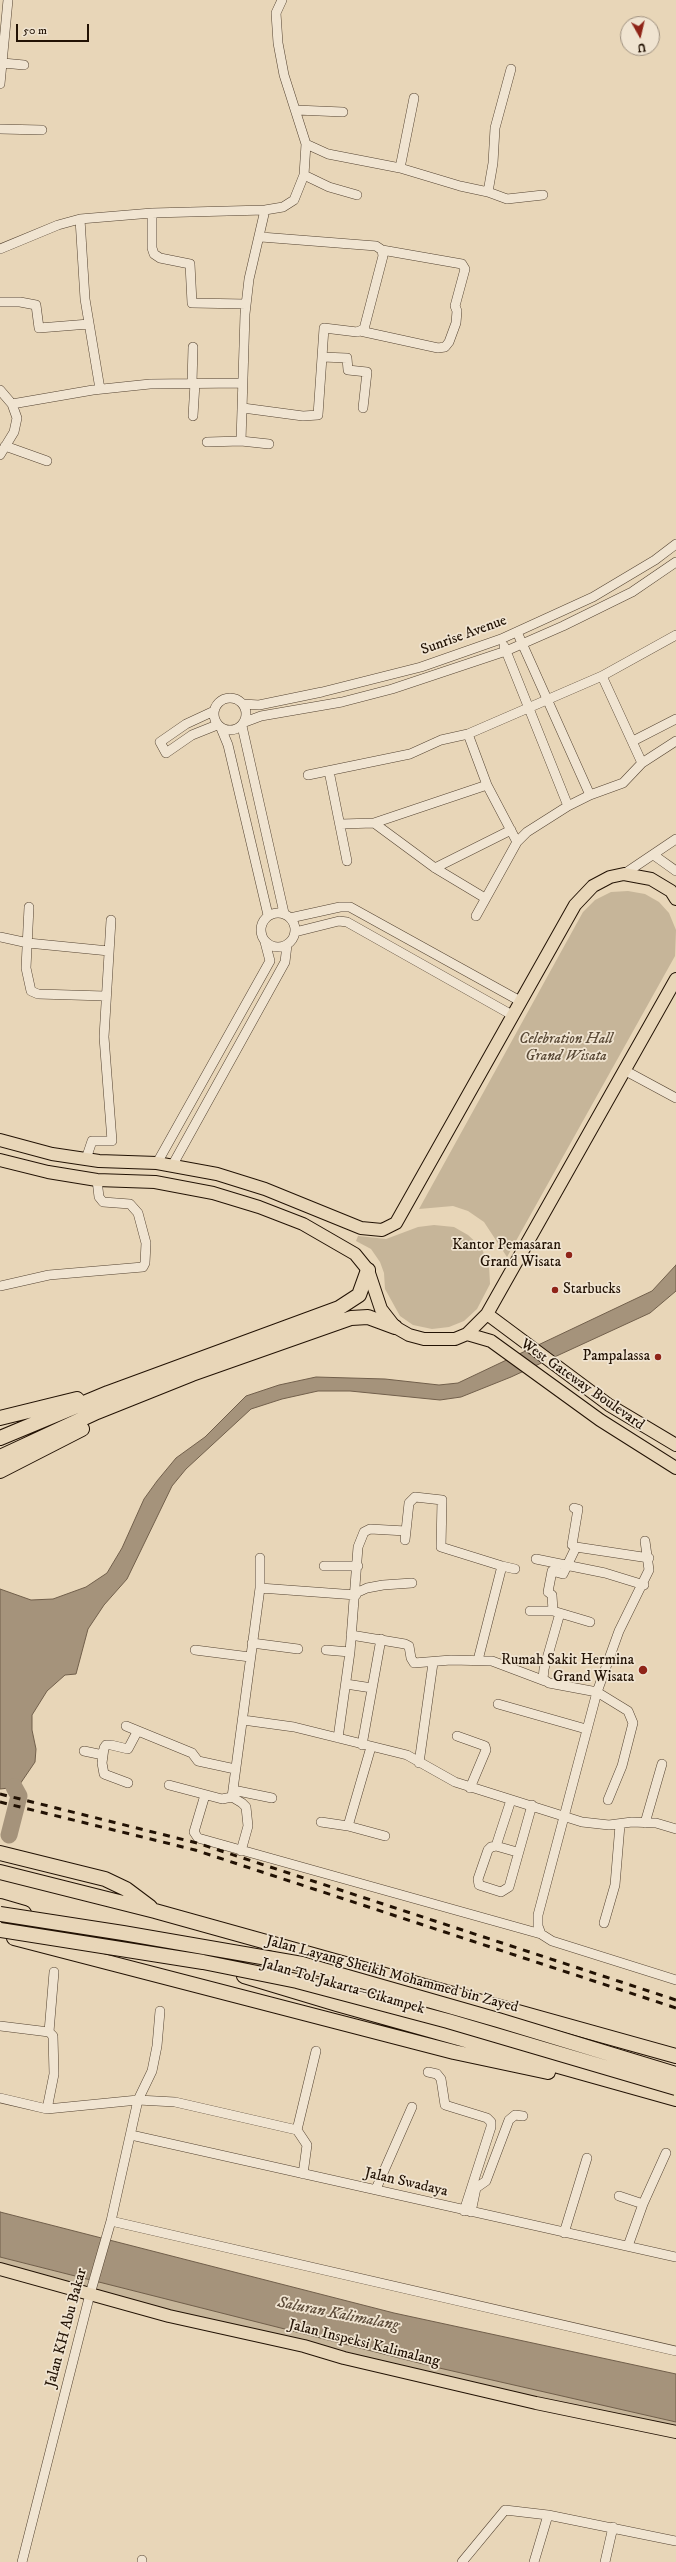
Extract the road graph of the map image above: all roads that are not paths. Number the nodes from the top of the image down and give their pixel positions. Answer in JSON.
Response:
{"nodes":[{"id":1,"x":8,"y":0,"type":"edge"},
{"id":2,"x":282,"y":0,"type":"edge"},
{"id":3,"x":3,"y":63,"type":"junction"},
{"id":4,"x":24,"y":65,"type":"dead end"},
{"id":5,"x":511,"y":70,"type":"dead end"},
{"id":6,"x":0,"y":84,"type":"edge"},
{"id":7,"x":414,"y":98,"type":"dead end"},
{"id":8,"x":296,"y":110,"type":"junction"},
{"id":9,"x":343,"y":112,"type":"dead end"},
{"id":10,"x":0,"y":129,"type":"edge"},
{"id":11,"x":42,"y":130,"type":"dead end"},
{"id":12,"x":306,"y":144,"type":"junction"},
{"id":13,"x":400,"y":168,"type":"junction"},
{"id":14,"x":304,"y":175,"type":"junction"},
{"id":15,"x":488,"y":192,"type":"junction"},
{"id":16,"x":356,"y":195,"type":"dead end"},
{"id":17,"x":543,"y":195,"type":"dead end"},
{"id":18,"x":265,"y":210,"type":"junction"},
{"id":19,"x":152,"y":213,"type":"junction"},
{"id":20,"x":80,"y":219,"type":"junction"},
{"id":21,"x":260,"y":237,"type":"junction"},
{"id":22,"x":0,"y":249,"type":"edge"},
{"id":23,"x":382,"y":250,"type":"junction"},
{"id":24,"x":0,"y":302,"type":"edge"},
{"id":25,"x":246,"y":304,"type":"junction"},
{"id":26,"x":89,"y":324,"type":"junction"},
{"id":27,"x":360,"y":331,"type":"junction"},
{"id":28,"x":193,"y":347,"type":"dead end"},
{"id":29,"x":322,"y":357,"type":"junction"},
{"id":30,"x":194,"y":383,"type":"junction"},
{"id":31,"x":241,"y":383,"type":"junction"},
{"id":32,"x":100,"y":389,"type":"junction"},
{"id":33,"x":0,"y":390,"type":"edge"},
{"id":34,"x":12,"y":404,"type":"junction"},
{"id":35,"x":243,"y":408,"type":"junction"},
{"id":36,"x":363,"y":408,"type":"dead end"},
{"id":37,"x":193,"y":416,"type":"dead end"},
{"id":38,"x":241,"y":441,"type":"junction"},
{"id":39,"x":207,"y":442,"type":"dead end"},
{"id":40,"x":269,"y":444,"type":"dead end"},
{"id":41,"x":5,"y":446,"type":"junction"},
{"id":42,"x":0,"y":455,"type":"edge"},
{"id":43,"x":47,"y":461,"type":"dead end"},
{"id":44,"x":676,"y":544,"type":"edge"},
{"id":45,"x":676,"y":562,"type":"edge"},
{"id":46,"x":517,"y":632,"type":"junction"},
{"id":47,"x":676,"y":635,"type":"edge"},
{"id":48,"x":501,"y":639,"type":"junction"},
{"id":49,"x":522,"y":644,"type":"junction"},
{"id":50,"x":506,"y":651,"type":"junction"},
{"id":51,"x":602,"y":676,"type":"junction"},
{"id":52,"x":548,"y":699,"type":"junction"},
{"id":53,"x":243,"y":704,"type":"junction"},
{"id":54,"x":531,"y":707,"type":"junction"},
{"id":55,"x":214,"y":712,"type":"junction"},
{"id":56,"x":676,"y":719,"type":"edge"},
{"id":57,"x":243,"y":724,"type":"junction"},
{"id":58,"x":219,"y":727,"type":"junction"},
{"id":59,"x":468,"y":734,"type":"junction"},
{"id":60,"x":633,"y":741,"type":"junction"},
{"id":61,"x":676,"y":741,"type":"edge"},
{"id":62,"x":642,"y":763,"type":"junction"},
{"id":63,"x":329,"y":771,"type":"junction"},
{"id":64,"x":308,"y":774,"type":"dead end"},
{"id":65,"x":487,"y":785,"type":"junction"},
{"id":66,"x":590,"y":795,"type":"junction"},
{"id":67,"x":568,"y":806,"type":"junction"},
{"id":68,"x":374,"y":822,"type":"junction"},
{"id":69,"x":341,"y":824,"type":"junction"},
{"id":70,"x":511,"y":830,"type":"junction"},
{"id":71,"x":676,"y":839,"type":"edge"},
{"id":72,"x":517,"y":842,"type":"junction"},
{"id":73,"x":655,"y":856,"type":"junction"},
{"id":74,"x":347,"y":861,"type":"dead end"},
{"id":75,"x":435,"y":868,"type":"junction"},
{"id":76,"x":676,"y":871,"type":"edge"},
{"id":77,"x":624,"y":874,"type":"junction"},
{"id":78,"x":674,"y":891,"type":"edge"},
{"id":79,"x":485,"y":898,"type":"junction"},
{"id":80,"x":29,"y":907,"type":"dead end"},
{"id":81,"x":268,"y":915,"type":"junction"},
{"id":82,"x":287,"y":915,"type":"junction"},
{"id":83,"x":476,"y":916,"type":"dead end"},
{"id":84,"x":111,"y":920,"type":"dead end"},
{"id":85,"x":295,"y":932,"type":"junction"},
{"id":86,"x":0,"y":937,"type":"edge"},
{"id":87,"x":265,"y":942,"type":"junction"},
{"id":88,"x":28,"y":943,"type":"junction"},
{"id":89,"x":287,"y":945,"type":"junction"},
{"id":90,"x":109,"y":951,"type":"junction"},
{"id":91,"x":676,"y":979,"type":"edge"},
{"id":92,"x":104,"y":996,"type":"junction"},
{"id":93,"x":520,"y":1001,"type":"junction"},
{"id":94,"x":512,"y":1015,"type":"junction"},
{"id":95,"x":624,"y":1070,"type":"junction"},
{"id":96,"x":676,"y":1098,"type":"edge"},
{"id":97,"x":0,"y":1140,"type":"edge"},
{"id":98,"x":86,"y":1159,"type":"junction"},
{"id":99,"x":0,"y":1160,"type":"edge"},
{"id":100,"x":158,"y":1163,"type":"junction"},
{"id":101,"x":172,"y":1166,"type":"junction"},
{"id":102,"x":97,"y":1180,"type":"junction"},
{"id":103,"x":368,"y":1270,"type":"junction"},
{"id":104,"x":0,"y":1286,"type":"edge"},
{"id":105,"x":487,"y":1314,"type":"junction"},
{"id":106,"x":395,"y":1327,"type":"junction"},
{"id":107,"x":468,"y":1334,"type":"junction"},
{"id":108,"x":108,"y":1393,"type":"junction"},
{"id":109,"x":146,"y":1394,"type":"junction"},
{"id":110,"x":609,"y":1405,"type":"junction"},
{"id":111,"x":0,"y":1418,"type":"edge"},
{"id":112,"x":600,"y":1420,"type":"junction"},
{"id":113,"x":0,"y":1438,"type":"edge"},
{"id":114,"x":676,"y":1445,"type":"edge"},
{"id":115,"x":0,"y":1457,"type":"edge"},
{"id":116,"x":676,"y":1468,"type":"edge"},
{"id":117,"x":0,"y":1471,"type":"edge"},
{"id":118,"x":574,"y":1508,"type":"dead end"},
{"id":119,"x":645,"y":1541,"type":"dead end"},
{"id":120,"x":576,"y":1547,"type":"junction"},
{"id":121,"x":260,"y":1558,"type":"dead end"},
{"id":122,"x":649,"y":1558,"type":"junction"},
{"id":123,"x":536,"y":1559,"type":"dead end"},
{"id":124,"x":567,"y":1565,"type":"junction"},
{"id":125,"x":324,"y":1566,"type":"dead end"},
{"id":126,"x":358,"y":1566,"type":"junction"},
{"id":127,"x":502,"y":1566,"type":"junction"},
{"id":128,"x":515,"y":1569,"type":"dead end"},
{"id":129,"x":412,"y":1583,"type":"dead end"},
{"id":130,"x":644,"y":1585,"type":"junction"},
{"id":131,"x":260,"y":1588,"type":"junction"},
{"id":132,"x":356,"y":1594,"type":"junction"},
{"id":133,"x":530,"y":1611,"type":"dead end"},
{"id":134,"x":557,"y":1612,"type":"junction"},
{"id":135,"x":590,"y":1622,"type":"dead end"},
{"id":136,"x":351,"y":1635,"type":"junction"},
{"id":137,"x":381,"y":1639,"type":"junction"},
{"id":138,"x":252,"y":1643,"type":"junction"},
{"id":139,"x":298,"y":1648,"type":"dead end"},
{"id":140,"x":195,"y":1650,"type":"dead end"},
{"id":141,"x":326,"y":1650,"type":"dead end"},
{"id":142,"x":350,"y":1652,"type":"junction"},
{"id":143,"x":250,"y":1658,"type":"junction"},
{"id":144,"x":478,"y":1660,"type":"junction"},
{"id":145,"x":433,"y":1663,"type":"junction"},
{"id":146,"x":545,"y":1681,"type":"junction"},
{"id":147,"x":346,"y":1684,"type":"junction"},
{"id":148,"x":372,"y":1688,"type":"junction"},
{"id":149,"x":597,"y":1692,"type":"junction"},
{"id":150,"x":498,"y":1704,"type":"dead end"},
{"id":151,"x":243,"y":1720,"type":"junction"},
{"id":152,"x":126,"y":1726,"type":"dead end"},
{"id":153,"x":586,"y":1729,"type":"junction"},
{"id":154,"x":137,"y":1732,"type":"junction"},
{"id":155,"x":457,"y":1736,"type":"dead end"},
{"id":156,"x":338,"y":1738,"type":"junction"},
{"id":157,"x":366,"y":1746,"type":"junction"},
{"id":158,"x":84,"y":1751,"type":"dead end"},
{"id":159,"x":103,"y":1755,"type":"junction"},
{"id":160,"x":419,"y":1763,"type":"junction"},
{"id":161,"x":662,"y":1764,"type":"dead end"},
{"id":162,"x":235,"y":1769,"type":"junction"},
{"id":163,"x":128,"y":1782,"type":"dead end"},
{"id":164,"x":169,"y":1785,"type":"dead end"},
{"id":165,"x":470,"y":1788,"type":"junction"},
{"id":166,"x":232,"y":1794,"type":"junction"},
{"id":167,"x":205,"y":1795,"type":"junction"},
{"id":168,"x":272,"y":1798,"type":"dead end"},
{"id":169,"x":511,"y":1800,"type":"junction"},
{"id":170,"x":608,"y":1800,"type":"dead end"},
{"id":171,"x":532,"y":1805,"type":"junction"},
{"id":172,"x":565,"y":1817,"type":"junction"},
{"id":173,"x":321,"y":1822,"type":"dead end"},
{"id":174,"x":645,"y":1823,"type":"junction"},
{"id":175,"x":620,"y":1825,"type":"junction"},
{"id":176,"x":348,"y":1826,"type":"junction"},
{"id":177,"x":676,"y":1829,"type":"edge"},
{"id":178,"x":385,"y":1836,"type":"dead end"},
{"id":179,"x":496,"y":1846,"type":"junction"},
{"id":180,"x":241,"y":1851,"type":"junction"},
{"id":181,"x":517,"y":1852,"type":"junction"},
{"id":182,"x":0,"y":1853,"type":"edge"},
{"id":183,"x":0,"y":1872,"type":"edge"},
{"id":184,"x":0,"y":1906,"type":"edge"},
{"id":185,"x":156,"y":1912,"type":"junction"},
{"id":186,"x":0,"y":1914,"type":"edge"},
{"id":187,"x":604,"y":1923,"type":"dead end"},
{"id":188,"x":0,"y":1930,"type":"edge"},
{"id":189,"x":0,"y":1934,"type":"edge"},
{"id":190,"x":541,"y":1934,"type":"junction"},
{"id":191,"x":54,"y":1972,"type":"dead end"},
{"id":192,"x":676,"y":1980,"type":"edge"},
{"id":193,"x":160,"y":2011,"type":"dead end"},
{"id":194,"x":0,"y":2026,"type":"edge"},
{"id":195,"x":49,"y":2032,"type":"junction"},
{"id":196,"x":316,"y":2051,"type":"dead end"},
{"id":197,"x":676,"y":2056,"type":"edge"},
{"id":198,"x":428,"y":2072,"type":"dead end"},
{"id":199,"x":676,"y":2074,"type":"edge"},
{"id":200,"x":676,"y":2088,"type":"edge"},
{"id":201,"x":0,"y":2098,"type":"edge"},
{"id":202,"x":676,"y":2099,"type":"edge"},
{"id":203,"x":138,"y":2100,"type":"junction"},
{"id":204,"x":412,"y":2107,"type":"dead end"},
{"id":205,"x":46,"y":2109,"type":"junction"},
{"id":206,"x":523,"y":2116,"type":"dead end"},
{"id":207,"x":297,"y":2130,"type":"junction"},
{"id":208,"x":131,"y":2135,"type":"junction"},
{"id":209,"x":666,"y":2153,"type":"dead end"},
{"id":210,"x":587,"y":2158,"type":"dead end"},
{"id":211,"x":303,"y":2174,"type":"junction"},
{"id":212,"x":376,"y":2190,"type":"junction"},
{"id":213,"x":619,"y":2196,"type":"dead end"},
{"id":214,"x":643,"y":2204,"type":"junction"},
{"id":215,"x":467,"y":2212,"type":"junction"},
{"id":216,"x":111,"y":2221,"type":"junction"},
{"id":217,"x":564,"y":2233,"type":"junction"},
{"id":218,"x":628,"y":2246,"type":"junction"},
{"id":219,"x":676,"y":2257,"type":"edge"},
{"id":220,"x":0,"y":2269,"type":"edge"},
{"id":221,"x":91,"y":2289,"type":"junction"},
{"id":222,"x":676,"y":2351,"type":"edge"},
{"id":223,"x":676,"y":2432,"type":"edge"},
{"id":224,"x":548,"y":2515,"type":"junction"},
{"id":225,"x":613,"y":2527,"type":"junction"},
{"id":226,"x":676,"y":2541,"type":"edge"},
{"id":227,"x":22,"y":2562,"type":"edge"},
{"id":228,"x":462,"y":2562,"type":"edge"},
{"id":229,"x":534,"y":2562,"type":"edge"},
{"id":230,"x":605,"y":2562,"type":"edge"}],
"edges":[{"from":1,"to":3,"type":"street"},
{"from":2,"to":8,"type":"street"},
{"from":3,"to":4,"type":"street"},
{"from":3,"to":6,"type":"street"},
{"from":5,"to":15,"type":"street"},
{"from":7,"to":13,"type":"street"},
{"from":8,"to":9,"type":"street"},
{"from":8,"to":12,"type":"street"},
{"from":10,"to":11,"type":"street"},
{"from":12,"to":13,"type":"street"},
{"from":12,"to":14,"type":"street"},
{"from":13,"to":15,"type":"street"},
{"from":14,"to":16,"type":"street"},
{"from":14,"to":18,"type":"street"},
{"from":15,"to":17,"type":"street"},
{"from":18,"to":19,"type":"street"},
{"from":18,"to":21,"type":"street"},
{"from":19,"to":20,"type":"street"},
{"from":19,"to":25,"type":"street"},
{"from":20,"to":22,"type":"street"},
{"from":20,"to":26,"type":"street"},
{"from":21,"to":23,"type":"street"},
{"from":21,"to":25,"type":"street"},
{"from":23,"to":27,"type":"street"},
{"from":23,"to":27,"type":"street"},
{"from":24,"to":26,"type":"street"},
{"from":25,"to":31,"type":"street"},
{"from":26,"to":32,"type":"street"},
{"from":27,"to":29,"type":"street"},
{"from":28,"to":30,"type":"street"},
{"from":29,"to":35,"type":"street"},
{"from":29,"to":36,"type":"street"},
{"from":30,"to":31,"type":"street"},
{"from":30,"to":32,"type":"street"},
{"from":30,"to":37,"type":"street"},
{"from":31,"to":35,"type":"street"},
{"from":32,"to":34,"type":"street"},
{"from":33,"to":34,"type":"street"},
{"from":34,"to":41,"type":"street"},
{"from":35,"to":38,"type":"street"},
{"from":38,"to":39,"type":"street"},
{"from":38,"to":40,"type":"street"},
{"from":41,"to":42,"type":"street"},
{"from":41,"to":43,"type":"street"},
{"from":44,"to":46,"type":"street","name":"Sunrise Avenue"},
{"from":45,"to":49,"type":"street","name":"Sunrise Avenue"},
{"from":46,"to":48,"type":"street","name":"Sunrise Avenue"},
{"from":46,"to":49,"type":"street"},
{"from":47,"to":51,"type":"street"},
{"from":48,"to":50,"type":"street"},
{"from":48,"to":53,"type":"street","name":"Sunrise Avenue"},
{"from":49,"to":50,"type":"street","name":"Sunrise Avenue"},
{"from":49,"to":52,"type":"street"},
{"from":50,"to":54,"type":"street"},
{"from":50,"to":57,"type":"street","name":"Sunrise Avenue"},
{"from":51,"to":52,"type":"street"},
{"from":51,"to":60,"type":"street"},
{"from":52,"to":54,"type":"street"},
{"from":52,"to":66,"type":"street"},
{"from":53,"to":55,"type":"street"},
{"from":53,"to":57,"type":"street"},
{"from":54,"to":59,"type":"street"},
{"from":54,"to":67,"type":"street"},
{"from":55,"to":58,"type":"street"},
{"from":55,"to":58,"type":"street"},
{"from":56,"to":60,"type":"street"},
{"from":57,"to":58,"type":"street"},
{"from":57,"to":82,"type":"street"},
{"from":58,"to":81,"type":"street"},
{"from":59,"to":63,"type":"street"},
{"from":59,"to":65,"type":"street"},
{"from":60,"to":62,"type":"street"},
{"from":61,"to":62,"type":"street"},
{"from":62,"to":66,"type":"street"},
{"from":63,"to":64,"type":"street"},
{"from":63,"to":69,"type":"street"},
{"from":65,"to":68,"type":"street"},
{"from":65,"to":70,"type":"street"},
{"from":66,"to":67,"type":"street"},
{"from":67,"to":72,"type":"street"},
{"from":68,"to":69,"type":"street"},
{"from":68,"to":75,"type":"street"},
{"from":69,"to":74,"type":"street"},
{"from":70,"to":72,"type":"street"},
{"from":70,"to":75,"type":"street"},
{"from":71,"to":73,"type":"street"},
{"from":72,"to":79,"type":"street"},
{"from":73,"to":76,"type":"street"},
{"from":73,"to":77,"type":"street"},
{"from":75,"to":79,"type":"street"},
{"from":77,"to":78,"type":"main road"},
{"from":77,"to":93,"type":"main road"},
{"from":79,"to":83,"type":"street"},
{"from":80,"to":88,"type":"street"},
{"from":81,"to":82,"type":"street"},
{"from":81,"to":87,"type":"street"},
{"from":82,"to":85,"type":"street"},
{"from":82,"to":93,"type":"street"},
{"from":84,"to":90,"type":"street"},
{"from":85,"to":89,"type":"street"},
{"from":85,"to":94,"type":"street"},
{"from":86,"to":88,"type":"street"},
{"from":87,"to":89,"type":"street"},
{"from":87,"to":100,"type":"street"},
{"from":88,"to":90,"type":"street"},
{"from":88,"to":92,"type":"street"},
{"from":89,"to":101,"type":"street"},
{"from":90,"to":92,"type":"street"},
{"from":91,"to":95,"type":"main road"},
{"from":92,"to":98,"type":"street"},
{"from":93,"to":94,"type":"main road"},
{"from":94,"to":101,"type":"main road"},
{"from":95,"to":96,"type":"street"},
{"from":95,"to":105,"type":"main road"},
{"from":97,"to":98,"type":"main road"},
{"from":98,"to":100,"type":"main road"},
{"from":99,"to":102,"type":"main road"},
{"from":100,"to":101,"type":"main road"},
{"from":102,"to":103,"type":"main road"},
{"from":102,"to":104,"type":"street"},
{"from":103,"to":106,"type":"main road"},
{"from":103,"to":108,"type":"highway"},
{"from":105,"to":107,"type":"main road"},
{"from":105,"to":110,"type":"main road","name":"West Gateway Boulevard"},
{"from":106,"to":107,"type":"main road"},
{"from":106,"to":109,"type":"highway"},
{"from":107,"to":112,"type":"main road","name":"West Gateway Boulevard"},
{"from":108,"to":111,"type":"highway"},
{"from":108,"to":113,"type":"highway"},
{"from":109,"to":115,"type":"highway"},
{"from":109,"to":117,"type":"highway"},
{"from":110,"to":112,"type":"main road"},
{"from":110,"to":114,"type":"main road","name":"West Gateway Boulevard"},
{"from":112,"to":116,"type":"main road","name":"West Gateway Boulevard"},
{"from":118,"to":120,"type":"street"},
{"from":119,"to":122,"type":"street"},
{"from":120,"to":122,"type":"street"},
{"from":120,"to":124,"type":"street"},
{"from":121,"to":131,"type":"street"},
{"from":122,"to":130,"type":"street"},
{"from":123,"to":124,"type":"street"},
{"from":124,"to":130,"type":"street"},
{"from":124,"to":134,"type":"street"},
{"from":125,"to":126,"type":"street"},
{"from":126,"to":127,"type":"street"},
{"from":126,"to":132,"type":"street"},
{"from":127,"to":128,"type":"street"},
{"from":127,"to":144,"type":"street"},
{"from":129,"to":132,"type":"street"},
{"from":130,"to":149,"type":"street"},
{"from":131,"to":132,"type":"street"},
{"from":131,"to":138,"type":"street"},
{"from":132,"to":136,"type":"street"},
{"from":133,"to":134,"type":"street"},
{"from":134,"to":135,"type":"street"},
{"from":134,"to":146,"type":"street"},
{"from":136,"to":137,"type":"street"},
{"from":136,"to":142,"type":"street"},
{"from":137,"to":145,"type":"street"},
{"from":137,"to":148,"type":"street"},
{"from":138,"to":139,"type":"street"},
{"from":138,"to":143,"type":"street"},
{"from":140,"to":143,"type":"street"},
{"from":141,"to":142,"type":"street"},
{"from":142,"to":147,"type":"street"},
{"from":143,"to":151,"type":"street"},
{"from":144,"to":145,"type":"street"},
{"from":144,"to":146,"type":"street"},
{"from":145,"to":160,"type":"street"},
{"from":146,"to":149,"type":"street"},
{"from":147,"to":148,"type":"street"},
{"from":147,"to":156,"type":"street"},
{"from":148,"to":157,"type":"street"},
{"from":149,"to":153,"type":"street"},
{"from":149,"to":170,"type":"street"},
{"from":150,"to":153,"type":"street"},
{"from":151,"to":156,"type":"street"},
{"from":151,"to":162,"type":"street"},
{"from":152,"to":154,"type":"street"},
{"from":153,"to":172,"type":"street"},
{"from":154,"to":159,"type":"street"},
{"from":154,"to":162,"type":"street"},
{"from":155,"to":165,"type":"street"},
{"from":156,"to":157,"type":"street"},
{"from":157,"to":160,"type":"street"},
{"from":157,"to":176,"type":"street"},
{"from":158,"to":159,"type":"street"},
{"from":159,"to":163,"type":"street"},
{"from":160,"to":165,"type":"street"},
{"from":161,"to":174,"type":"street"},
{"from":162,"to":166,"type":"street"},
{"from":164,"to":167,"type":"street"},
{"from":165,"to":169,"type":"street"},
{"from":166,"to":167,"type":"street"},
{"from":166,"to":168,"type":"street"},
{"from":166,"to":180,"type":"street"},
{"from":167,"to":180,"type":"street"},
{"from":169,"to":171,"type":"street"},
{"from":169,"to":179,"type":"street"},
{"from":171,"to":172,"type":"street"},
{"from":171,"to":181,"type":"street"},
{"from":172,"to":175,"type":"street"},
{"from":172,"to":190,"type":"street"},
{"from":173,"to":176,"type":"street"},
{"from":174,"to":175,"type":"street"},
{"from":174,"to":177,"type":"street"},
{"from":175,"to":187,"type":"street"},
{"from":176,"to":178,"type":"street"},
{"from":179,"to":181,"type":"street"},
{"from":179,"to":181,"type":"street"},
{"from":180,"to":190,"type":"street"},
{"from":182,"to":185,"type":"highway"},
{"from":183,"to":185,"type":"highway","name":"Jalan Tol Jakarta–Cikampek"},
{"from":184,"to":202,"type":"highway","name":"Jalan Tol Jakarta–Cikampek"},
{"from":185,"to":197,"type":"highway","name":"Jalan Tol Jakarta–Cikampek"},
{"from":186,"to":199,"type":"highway","name":"Jalan Layang Sheikh Mohammed bin Zayed","bridge":true},
{"from":188,"to":200,"type":"highway","name":"Jalan Layang Sheikh Mohammed bin Zayed","bridge":true},
{"from":189,"to":202,"type":"highway"},
{"from":190,"to":192,"type":"street"},
{"from":191,"to":195,"type":"street"},
{"from":193,"to":203,"type":"street","name":"Jalan KH Abu Bakar"},
{"from":194,"to":195,"type":"street"},
{"from":195,"to":205,"type":"street"},
{"from":196,"to":207,"type":"street"},
{"from":198,"to":215,"type":"street"},
{"from":201,"to":205,"type":"street"},
{"from":203,"to":205,"type":"street"},
{"from":203,"to":207,"type":"street"},
{"from":203,"to":208,"type":"street","name":"Jalan KH Abu Bakar"},
{"from":204,"to":212,"type":"street"},
{"from":206,"to":215,"type":"street"},
{"from":207,"to":211,"type":"street"},
{"from":208,"to":211,"type":"street","name":"Jalan Swadaya"},
{"from":208,"to":216,"type":"street","name":"Jalan KH Abu Bakar"},
{"from":209,"to":214,"type":"street"},
{"from":210,"to":217,"type":"street"},
{"from":211,"to":212,"type":"street","name":"Jalan Swadaya"},
{"from":212,"to":215,"type":"street","name":"Jalan Swadaya"},
{"from":213,"to":214,"type":"street"},
{"from":214,"to":218,"type":"street"},
{"from":215,"to":217,"type":"street","name":"Jalan Swadaya"},
{"from":216,"to":221,"type":"street","name":"Jalan KH Abu Bakar"},
{"from":216,"to":222,"type":"street"},
{"from":217,"to":218,"type":"street","name":"Jalan Swadaya"},
{"from":218,"to":219,"type":"street","name":"Jalan Swadaya"},
{"from":220,"to":221,"type":"main road","name":"Jalan Inspeksi Kalimalang"},
{"from":221,"to":223,"type":"main road","name":"Jalan Inspeksi Kalimalang"},
{"from":221,"to":227,"type":"street","name":"Jalan KH Abu Bakar"},
{"from":224,"to":225,"type":"street"},
{"from":224,"to":228,"type":"street"},
{"from":224,"to":229,"type":"street"},
{"from":225,"to":226,"type":"street"},
{"from":225,"to":230,"type":"street"}]}
